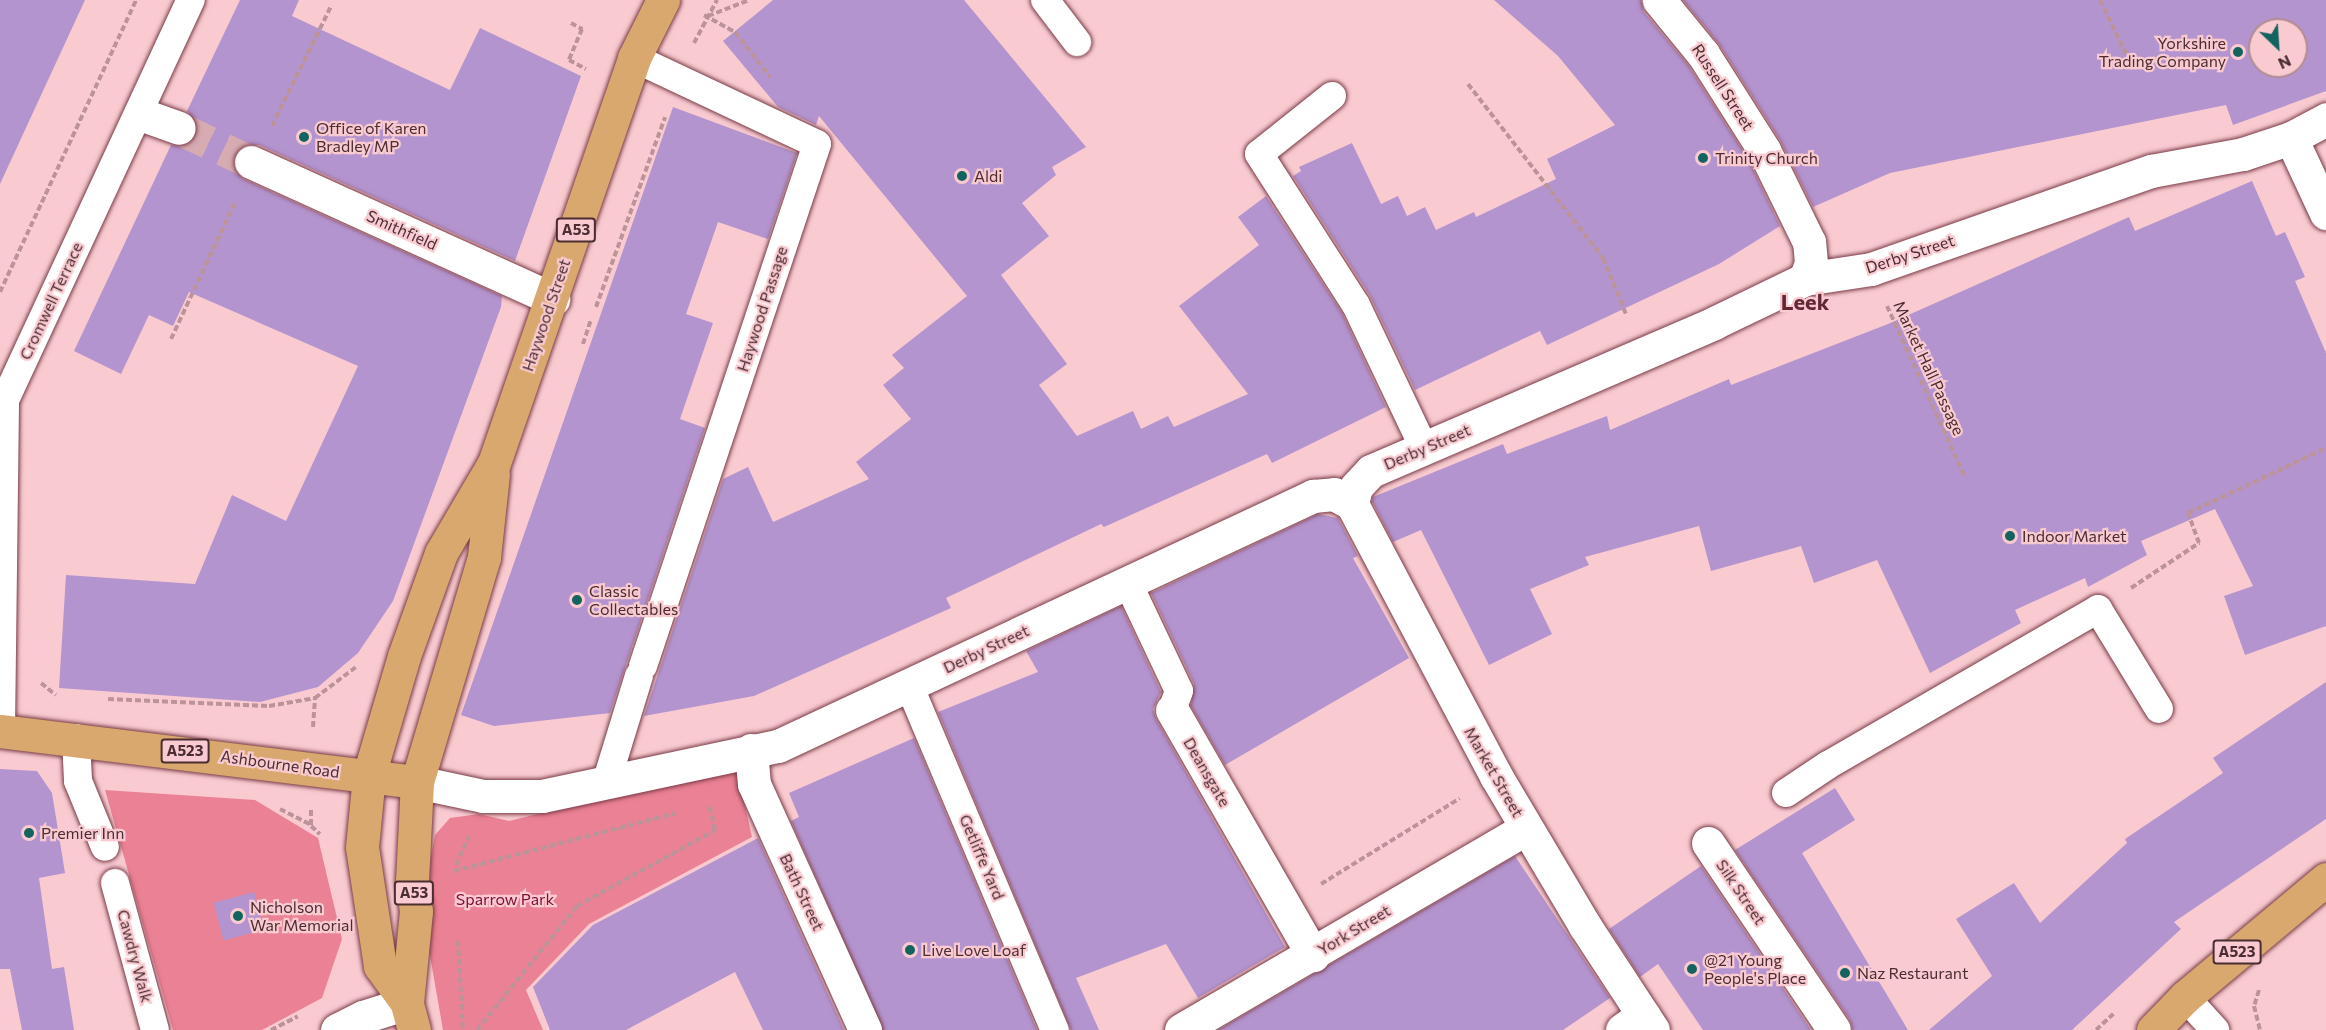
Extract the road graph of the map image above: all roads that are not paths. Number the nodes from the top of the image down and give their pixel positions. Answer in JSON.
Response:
{"nodes":[{"id":1,"x":191,"y":0,"type":"edge"},
{"id":2,"x":663,"y":0,"type":"edge"},
{"id":3,"x":1045,"y":0,"type":"edge"},
{"id":4,"x":1659,"y":0,"type":"edge"},
{"id":5,"x":1077,"y":42,"type":"dead end"},
{"id":6,"x":634,"y":58,"type":"junction"},
{"id":7,"x":1332,"y":96,"type":"dead end"},
{"id":8,"x":140,"y":114,"type":"junction"},
{"id":9,"x":2326,"y":119,"type":"edge"},
{"id":10,"x":179,"y":128,"type":"tunnel mouth"},
{"id":11,"x":2291,"y":138,"type":"junction"},
{"id":12,"x":250,"y":162,"type":"tunnel mouth"},
{"id":13,"x":2326,"y":213,"type":"edge"},
{"id":14,"x":1805,"y":279,"type":"junction"},
{"id":15,"x":553,"y":299,"type":"junction"},
{"id":16,"x":1424,"y":448,"type":"junction"},
{"id":17,"x":494,"y":464,"type":"junction"},
{"id":18,"x":1352,"y":504,"type":"junction"},
{"id":19,"x":1128,"y":583,"type":"junction"},
{"id":20,"x":909,"y":684,"type":"junction"},
{"id":21,"x":2159,"y":709,"type":"dead end"},
{"id":22,"x":1172,"y":710,"type":"joint"},
{"id":23,"x":0,"y":731,"type":"edge"},
{"id":24,"x":76,"y":738,"type":"junction"},
{"id":25,"x":752,"y":750,"type":"junction"},
{"id":26,"x":369,"y":775,"type":"junction"},
{"id":27,"x":417,"y":782,"type":"junction"},
{"id":28,"x":606,"y":783,"type":"junction"},
{"id":29,"x":1786,"y":793,"type":"dead end"},
{"id":30,"x":1526,"y":828,"type":"junction"},
{"id":31,"x":1708,"y":843,"type":"dead end"},
{"id":32,"x":105,"y":847,"type":"dead end"},
{"id":33,"x":2326,"y":879,"type":"edge"},
{"id":34,"x":115,"y":883,"type":"dead end"},
{"id":35,"x":1313,"y":955,"type":"junction"},
{"id":36,"x":2185,"y":997,"type":"junction"},
{"id":37,"x":411,"y":1017,"type":"edge"},
{"id":38,"x":1639,"y":1025,"type":"edge"},
{"id":39,"x":155,"y":1030,"type":"edge"},
{"id":40,"x":337,"y":1030,"type":"edge"},
{"id":41,"x":865,"y":1030,"type":"edge"},
{"id":42,"x":1054,"y":1030,"type":"edge"},
{"id":43,"x":1180,"y":1030,"type":"edge"},
{"id":44,"x":1834,"y":1030,"type":"edge"},
{"id":45,"x":2153,"y":1030,"type":"edge"},
{"id":46,"x":2215,"y":1030,"type":"edge"}],
"edges":[{"from":1,"to":8,"type":"lane","name":"Cromwell Terrace"},
{"from":2,"to":6,"type":"highway","name":"Haywood Street","number":"A53"},
{"from":3,"to":5,"type":"lane"},
{"from":4,"to":14,"type":"street","name":"Russell Street"},
{"from":6,"to":15,"type":"highway","name":"Haywood Street","number":"A53"},
{"from":6,"to":28,"type":"lane","name":"Haywood Passage"},
{"from":7,"to":16,"type":"lane"},
{"from":8,"to":10,"type":"street"},
{"from":8,"to":23,"type":"lane","name":"Cromwell Terrace"},
{"from":9,"to":11,"type":"street","name":"Derby Street"},
{"from":11,"to":13,"type":"street"},
{"from":11,"to":14,"type":"street","name":"Derby Street"},
{"from":12,"to":15,"type":"street","name":"Smithfield"},
{"from":14,"to":16,"type":"street","name":"Derby Street"},
{"from":15,"to":17,"type":"highway","name":"Haywood Street","number":"A53"},
{"from":16,"to":18,"type":"street","name":"Derby Street"},
{"from":17,"to":26,"type":"highway","name":"Haywood Street","number":"A53"},
{"from":17,"to":27,"type":"highway","name":"Haywood Street","number":"A53"},
{"from":18,"to":19,"type":"street","name":"Derby Street"},
{"from":18,"to":30,"type":"street","name":"Market Street"},
{"from":19,"to":20,"type":"street","name":"Derby Street"},
{"from":19,"to":22,"type":"lane","name":"Deansgate"},
{"from":20,"to":25,"type":"street","name":"Derby Street"},
{"from":20,"to":42,"type":"lane","name":"Getliffe Yard"},
{"from":21,"to":29,"type":"lane"},
{"from":22,"to":35,"type":"street","name":"Deansgate"},
{"from":23,"to":24,"type":"highway","name":"Ashbourne Road","number":"A523"},
{"from":24,"to":26,"type":"highway","name":"Ashbourne Road","number":"A523"},
{"from":24,"to":32,"type":"lane"},
{"from":25,"to":28,"type":"street","name":"Derby Street"},
{"from":25,"to":41,"type":"street","name":"Bath Street"},
{"from":26,"to":27,"type":"highway","name":"Ashbourne Road","number":"A523"},
{"from":26,"to":37,"type":"highway","number":"A53"},
{"from":27,"to":28,"type":"street","name":"Derby Street"},
{"from":27,"to":37,"type":"highway","number":"A53"},
{"from":30,"to":35,"type":"street","name":"York Street"},
{"from":30,"to":38,"type":"street","name":"Market Street"},
{"from":31,"to":44,"type":"street","name":"Silk Street"},
{"from":33,"to":36,"type":"highway","number":"A523"},
{"from":34,"to":39,"type":"lane","name":"Cawdry Walk"},
{"from":35,"to":43,"type":"street","name":"York Street"},
{"from":36,"to":45,"type":"highway","number":"A523"},
{"from":36,"to":46,"type":"lane"},
{"from":37,"to":40,"type":"street"}]}
